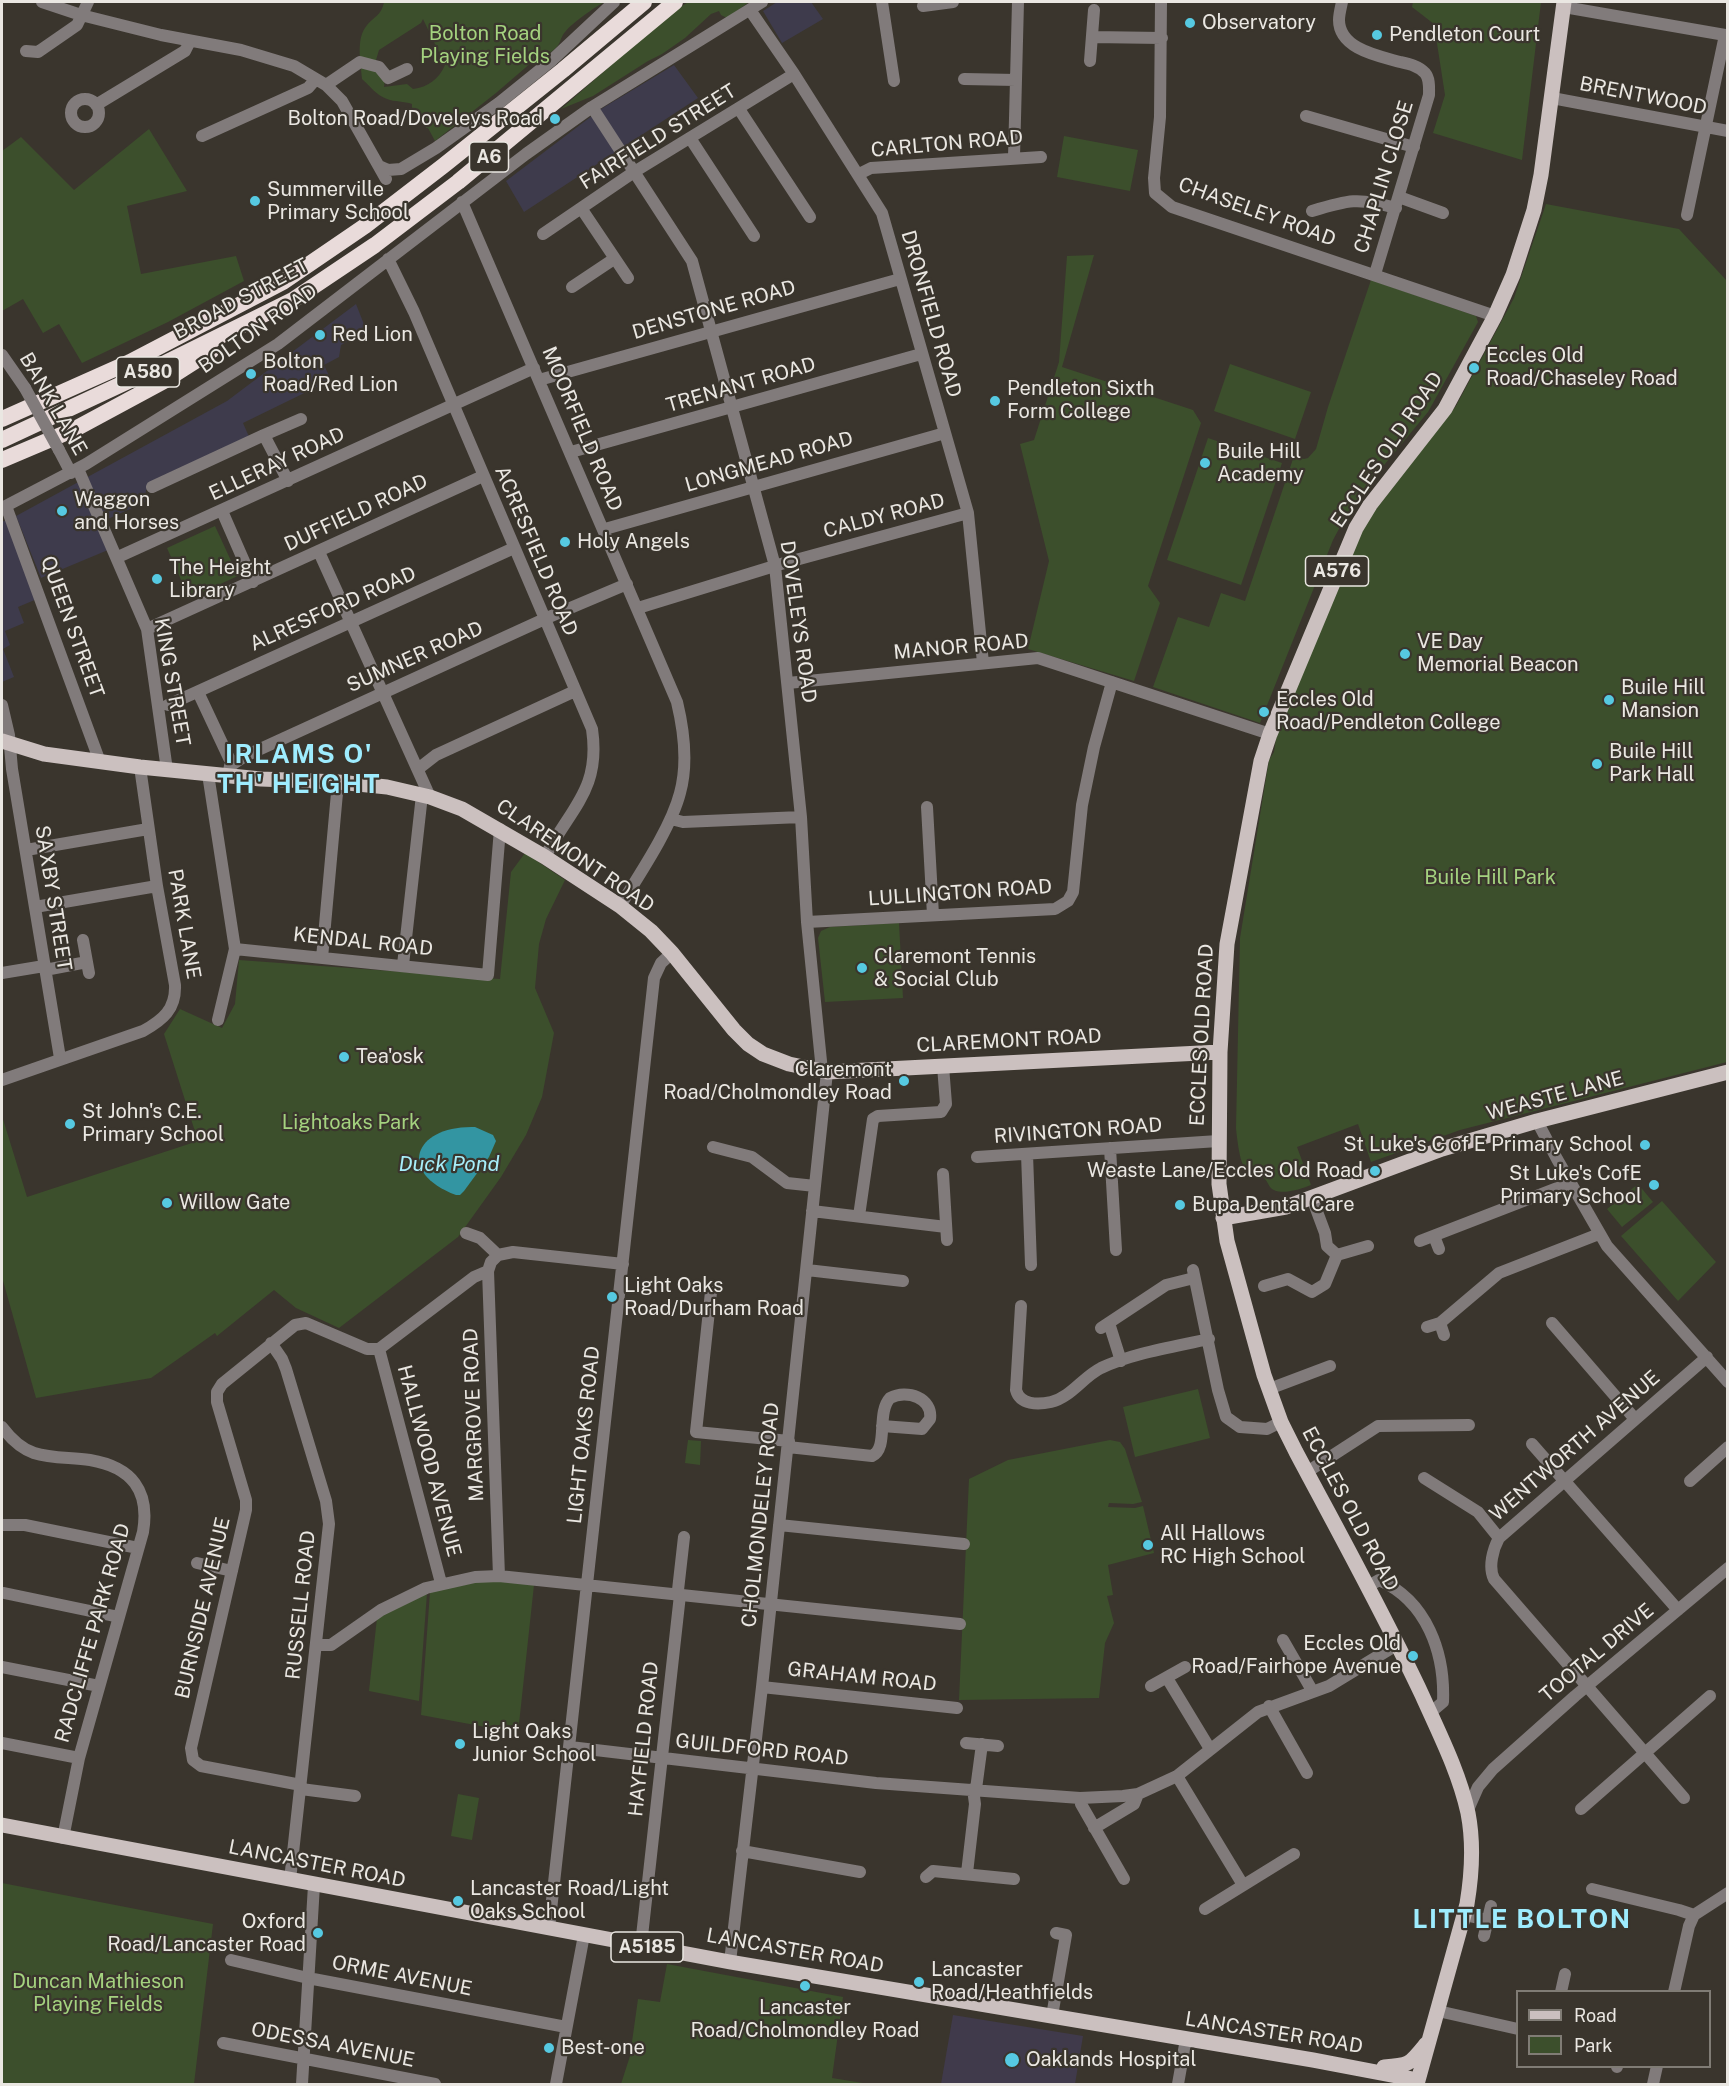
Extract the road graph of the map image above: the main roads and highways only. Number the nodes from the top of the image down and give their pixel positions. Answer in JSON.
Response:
{"nodes":[{"id":1,"x":644,"y":2,"type":"edge"},
{"id":2,"x":675,"y":2,"type":"edge"},
{"id":3,"x":1564,"y":4,"type":"edge"},
{"id":4,"x":293,"y":300,"type":"junction"},
{"id":5,"x":3,"y":418,"type":"edge"},
{"id":6,"x":2,"y":440,"type":"edge"},
{"id":7,"x":2,"y":460,"type":"edge"},
{"id":8,"x":5,"y":742,"type":"edge"},
{"id":9,"x":1220,"y":1052,"type":"junction"},
{"id":10,"x":1728,"y":1072,"type":"edge"},
{"id":11,"x":1223,"y":1218,"type":"junction"},
{"id":12,"x":2,"y":1825,"type":"edge"},
{"id":13,"x":1429,"y":2039,"type":"junction"},
{"id":14,"x":1370,"y":2070,"type":"junction"},
{"id":15,"x":1418,"y":2082,"type":"edge"}],
"edges":[{"from":1,"to":5,"type":"highway","name":"BROAD STREET","number":"A6"},
{"from":2,"to":4,"type":"highway","name":"BROAD STREET","number":"A6"},
{"from":3,"to":9,"type":"main road","name":"ECCLES OLD ROAD","number":"A576"},
{"from":4,"to":6,"type":"highway","name":"BROAD STREET","number":"A580"},
{"from":4,"to":7,"type":"highway","number":"A6"},
{"from":8,"to":9,"type":"main road","name":"CLAREMONT ROAD"},
{"from":9,"to":11,"type":"main road","name":"ECCLES OLD ROAD","number":"A576"},
{"from":10,"to":11,"type":"main road","name":"WEASTE LANE"},
{"from":11,"to":13,"type":"main road","name":"ECCLES OLD ROAD","number":"A576"},
{"from":12,"to":14,"type":"main road","name":"LANCASTER ROAD","number":"A5185"},
{"from":13,"to":14,"type":"main road","name":"LANCASTER ROAD","number":"A5185"},
{"from":13,"to":15,"type":"main road","name":"ECCLES OLD ROAD","number":"A576"},
{"from":14,"to":15,"type":"main road","name":"LANCASTER ROAD","number":"A5185"}]}
